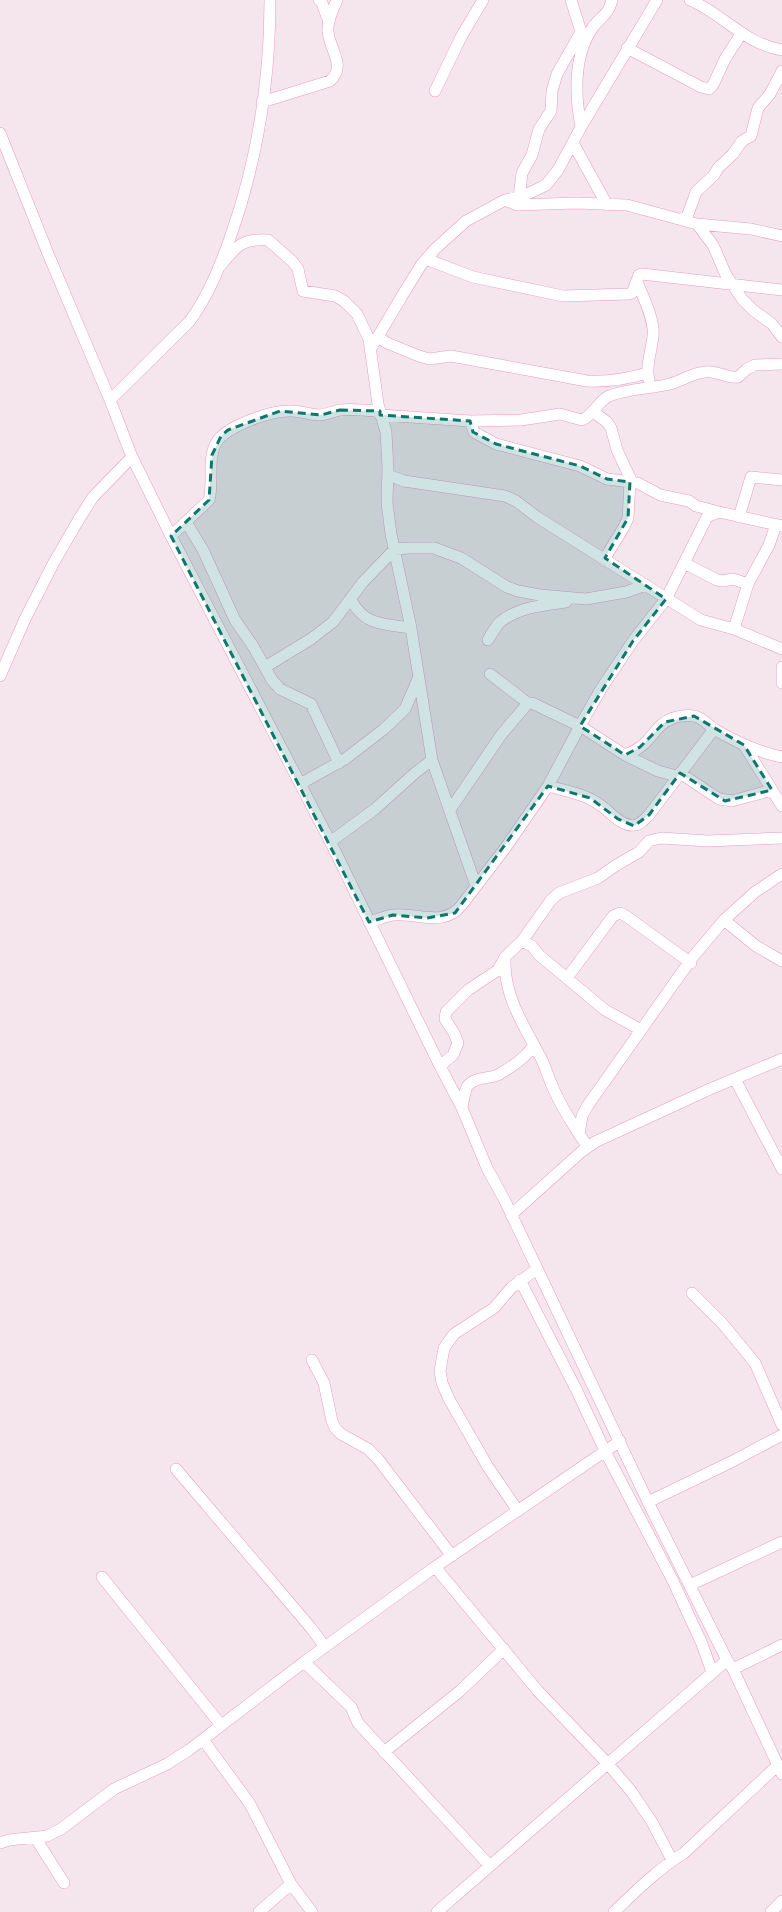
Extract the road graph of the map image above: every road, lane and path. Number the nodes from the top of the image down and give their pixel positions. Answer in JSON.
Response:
{"nodes":[{"id":1,"x":270,"y":0,"type":"edge"},
{"id":2,"x":319,"y":0,"type":"edge"},
{"id":3,"x":337,"y":0,"type":"edge"},
{"id":4,"x":483,"y":0,"type":"edge"},
{"id":5,"x":571,"y":0,"type":"edge"},
{"id":6,"x":612,"y":0,"type":"edge"},
{"id":7,"x":657,"y":0,"type":"edge"},
{"id":8,"x":690,"y":0,"type":"edge"},
{"id":9,"x":329,"y":22,"type":"junction"},
{"id":10,"x":580,"y":32,"type":"junction"},
{"id":11,"x":741,"y":34,"type":"junction"},
{"id":12,"x":586,"y":43,"type":"junction"},
{"id":13,"x":627,"y":48,"type":"junction"},
{"id":14,"x":782,"y":50,"type":"edge"},
{"id":15,"x":782,"y":71,"type":"edge"},
{"id":16,"x":435,"y":91,"type":"dead end"},
{"id":17,"x":262,"y":102,"type":"junction"},
{"id":18,"x":581,"y":127,"type":"junction"},
{"id":19,"x":0,"y":133,"type":"edge"},
{"id":20,"x":573,"y":143,"type":"junction"},
{"id":21,"x":519,"y":198,"type":"junction"},
{"id":22,"x":505,"y":200,"type":"junction"},
{"id":23,"x":607,"y":205,"type":"junction"},
{"id":24,"x":681,"y":219,"type":"junction"},
{"id":25,"x":697,"y":224,"type":"junction"},
{"id":26,"x":782,"y":236,"type":"edge"},
{"id":27,"x":426,"y":259,"type":"junction"},
{"id":28,"x":221,"y":265,"type":"junction"},
{"id":29,"x":637,"y":282,"type":"junction"},
{"id":30,"x":731,"y":284,"type":"junction"},
{"id":31,"x":782,"y":290,"type":"edge"},
{"id":32,"x":378,"y":337,"type":"junction"},
{"id":33,"x":782,"y":337,"type":"edge"},
{"id":34,"x":370,"y":350,"type":"junction"},
{"id":35,"x":782,"y":364,"type":"edge"},
{"id":36,"x":647,"y":373,"type":"junction"},
{"id":37,"x":654,"y":386,"type":"junction"},
{"id":38,"x":110,"y":400,"type":"junction"},
{"id":39,"x":593,"y":412,"type":"junction"},
{"id":40,"x":380,"y":413,"type":"junction"},
{"id":41,"x":470,"y":421,"type":"junction"},
{"id":42,"x":132,"y":457,"type":"junction"},
{"id":43,"x":388,"y":475,"type":"junction"},
{"id":44,"x":782,"y":480,"type":"edge"},
{"id":45,"x":404,"y":481,"type":"junction"},
{"id":46,"x":631,"y":482,"type":"junction"},
{"id":47,"x":387,"y":498,"type":"junction"},
{"id":48,"x":719,"y":512,"type":"junction"},
{"id":49,"x":740,"y":517,"type":"junction"},
{"id":50,"x":186,"y":522,"type":"junction"},
{"id":51,"x":779,"y":526,"type":"edge"},
{"id":52,"x":171,"y":536,"type":"junction"},
{"id":53,"x":395,"y":549,"type":"junction"},
{"id":54,"x":604,"y":558,"type":"junction"},
{"id":55,"x":684,"y":563,"type":"junction"},
{"id":56,"x":748,"y":584,"type":"junction"},
{"id":57,"x":646,"y":585,"type":"junction"},
{"id":58,"x":586,"y":599,"type":"junction"},
{"id":59,"x":666,"y":599,"type":"junction"},
{"id":60,"x":351,"y":600,"type":"junction"},
{"id":61,"x":411,"y":628,"type":"junction"},
{"id":62,"x":734,"y":629,"type":"junction"},
{"id":63,"x":488,"y":640,"type":"dead end"},
{"id":64,"x":782,"y":649,"type":"edge"},
{"id":65,"x":265,"y":667,"type":"junction"},
{"id":66,"x":782,"y":667,"type":"edge"},
{"id":67,"x":490,"y":674,"type":"dead end"},
{"id":68,"x":0,"y":676,"type":"edge"},
{"id":69,"x":418,"y":679,"type":"junction"},
{"id":70,"x":782,"y":683,"type":"edge"},
{"id":71,"x":528,"y":703,"type":"junction"},
{"id":72,"x":580,"y":726,"type":"junction"},
{"id":73,"x":714,"y":729,"type":"junction"},
{"id":74,"x":744,"y":745,"type":"junction"},
{"id":75,"x":626,"y":756,"type":"junction"},
{"id":76,"x":782,"y":756,"type":"edge"},
{"id":77,"x":432,"y":760,"type":"junction"},
{"id":78,"x":338,"y":763,"type":"junction"},
{"id":79,"x":678,"y":774,"type":"junction"},
{"id":80,"x":300,"y":784,"type":"junction"},
{"id":81,"x":548,"y":786,"type":"junction"},
{"id":82,"x":772,"y":790,"type":"junction"},
{"id":83,"x":782,"y":805,"type":"edge"},
{"id":84,"x":450,"y":810,"type":"junction"},
{"id":85,"x":782,"y":838,"type":"edge"},
{"id":86,"x":330,"y":842,"type":"junction"},
{"id":87,"x":782,"y":874,"type":"edge"},
{"id":88,"x":476,"y":886,"type":"junction"},
{"id":89,"x":724,"y":920,"type":"junction"},
{"id":90,"x":369,"y":922,"type":"junction"},
{"id":91,"x":522,"y":940,"type":"junction"},
{"id":92,"x":505,"y":957,"type":"junction"},
{"id":93,"x":782,"y":961,"type":"edge"},
{"id":94,"x":691,"y":963,"type":"junction"},
{"id":95,"x":568,"y":978,"type":"junction"},
{"id":96,"x":641,"y":1030,"type":"junction"},
{"id":97,"x":534,"y":1046,"type":"junction"},
{"id":98,"x":782,"y":1059,"type":"edge"},
{"id":99,"x":440,"y":1066,"type":"junction"},
{"id":100,"x":735,"y":1079,"type":"junction"},
{"id":101,"x":462,"y":1108,"type":"junction"},
{"id":102,"x":579,"y":1134,"type":"junction"},
{"id":103,"x":588,"y":1147,"type":"junction"},
{"id":104,"x":782,"y":1169,"type":"edge"},
{"id":105,"x":511,"y":1215,"type":"junction"},
{"id":106,"x":537,"y":1268,"type":"junction"},
{"id":107,"x":520,"y":1280,"type":"junction"},
{"id":108,"x":692,"y":1293,"type":"dead end"},
{"id":109,"x":312,"y":1360,"type":"dead end"},
{"id":110,"x":782,"y":1425,"type":"edge"},
{"id":111,"x":782,"y":1435,"type":"edge"},
{"id":112,"x":620,"y":1442,"type":"junction"},
{"id":113,"x":605,"y":1451,"type":"junction"},
{"id":114,"x":176,"y":1469,"type":"dead end"},
{"id":115,"x":648,"y":1502,"type":"junction"},
{"id":116,"x":518,"y":1511,"type":"junction"},
{"id":117,"x":782,"y":1542,"type":"edge"},
{"id":118,"x":452,"y":1556,"type":"junction"},
{"id":119,"x":435,"y":1568,"type":"junction"},
{"id":120,"x":102,"y":1577,"type":"dead end"},
{"id":121,"x":690,"y":1585,"type":"junction"},
{"id":122,"x":782,"y":1645,"type":"edge"},
{"id":123,"x":325,"y":1647,"type":"junction"},
{"id":124,"x":504,"y":1649,"type":"junction"},
{"id":125,"x":304,"y":1662,"type":"junction"},
{"id":126,"x":730,"y":1665,"type":"junction"},
{"id":127,"x":712,"y":1672,"type":"junction"},
{"id":128,"x":221,"y":1725,"type":"junction"},
{"id":129,"x":204,"y":1741,"type":"junction"},
{"id":130,"x":384,"y":1752,"type":"junction"},
{"id":131,"x":779,"y":1761,"type":"edge"},
{"id":132,"x":608,"y":1764,"type":"junction"},
{"id":133,"x":36,"y":1839,"type":"junction"},
{"id":134,"x":0,"y":1843,"type":"edge"},
{"id":135,"x":672,"y":1860,"type":"junction"},
{"id":136,"x":489,"y":1865,"type":"junction"},
{"id":137,"x":64,"y":1883,"type":"dead end"},
{"id":138,"x":291,"y":1884,"type":"junction"},
{"id":139,"x":782,"y":1901,"type":"edge"},
{"id":140,"x":259,"y":1912,"type":"edge"},
{"id":141,"x":312,"y":1912,"type":"edge"},
{"id":142,"x":437,"y":1912,"type":"edge"},
{"id":143,"x":614,"y":1912,"type":"edge"},
{"id":144,"x":771,"y":1912,"type":"edge"}],
"edges":[{"from":1,"to":17,"type":"street"},
{"from":2,"to":9,"type":"street"},
{"from":3,"to":9,"type":"street"},
{"from":4,"to":16,"type":"street"},
{"from":5,"to":10,"type":"street"},
{"from":6,"to":12,"type":"street"},
{"from":7,"to":13,"type":"street"},
{"from":8,"to":11,"type":"street"},
{"from":9,"to":17,"type":"street"},
{"from":10,"to":12,"type":"street"},
{"from":10,"to":21,"type":"street"},
{"from":11,"to":13,"type":"street"},
{"from":11,"to":14,"type":"street"},
{"from":12,"to":18,"type":"street"},
{"from":13,"to":18,"type":"street"},
{"from":15,"to":24,"type":"street"},
{"from":17,"to":28,"type":"street"},
{"from":18,"to":20,"type":"street"},
{"from":19,"to":38,"type":"street"},
{"from":20,"to":21,"type":"street"},
{"from":20,"to":23,"type":"street"},
{"from":21,"to":22,"type":"street"},
{"from":22,"to":23,"type":"street"},
{"from":22,"to":27,"type":"street"},
{"from":23,"to":24,"type":"street"},
{"from":24,"to":25,"type":"street"},
{"from":25,"to":26,"type":"street"},
{"from":25,"to":30,"type":"street"},
{"from":27,"to":29,"type":"street"},
{"from":27,"to":32,"type":"street"},
{"from":28,"to":34,"type":"street"},
{"from":28,"to":38,"type":"street"},
{"from":29,"to":30,"type":"street"},
{"from":29,"to":36,"type":"street"},
{"from":30,"to":31,"type":"street"},
{"from":30,"to":33,"type":"street"},
{"from":32,"to":34,"type":"street"},
{"from":32,"to":36,"type":"street"},
{"from":34,"to":40,"type":"street"},
{"from":35,"to":37,"type":"street"},
{"from":36,"to":37,"type":"street"},
{"from":37,"to":39,"type":"street"},
{"from":38,"to":42,"type":"street"},
{"from":39,"to":41,"type":"street"},
{"from":39,"to":46,"type":"street"},
{"from":40,"to":41,"type":"street"},
{"from":40,"to":43,"type":"street"},
{"from":40,"to":50,"type":"street"},
{"from":41,"to":46,"type":"street"},
{"from":42,"to":52,"type":"street"},
{"from":42,"to":68,"type":"street"},
{"from":43,"to":45,"type":"street"},
{"from":43,"to":47,"type":"street"},
{"from":44,"to":49,"type":"street"},
{"from":45,"to":47,"type":"street"},
{"from":45,"to":54,"type":"street"},
{"from":46,"to":48,"type":"street"},
{"from":46,"to":54,"type":"street"},
{"from":47,"to":53,"type":"street"},
{"from":48,"to":49,"type":"street"},
{"from":48,"to":55,"type":"street"},
{"from":49,"to":51,"type":"street"},
{"from":50,"to":52,"type":"street"},
{"from":50,"to":65,"type":"street"},
{"from":51,"to":56,"type":"street"},
{"from":52,"to":80,"type":"street"},
{"from":53,"to":58,"type":"street"},
{"from":53,"to":60,"type":"street"},
{"from":53,"to":61,"type":"street"},
{"from":54,"to":57,"type":"street"},
{"from":55,"to":56,"type":"street"},
{"from":55,"to":59,"type":"street"},
{"from":56,"to":62,"type":"street"},
{"from":57,"to":58,"type":"street"},
{"from":57,"to":59,"type":"street"},
{"from":58,"to":63,"type":"street"},
{"from":59,"to":62,"type":"street"},
{"from":59,"to":72,"type":"street"},
{"from":60,"to":61,"type":"street"},
{"from":60,"to":65,"type":"street"},
{"from":61,"to":69,"type":"street"},
{"from":62,"to":64,"type":"street"},
{"from":65,"to":78,"type":"street"},
{"from":66,"to":70,"type":"street"},
{"from":67,"to":71,"type":"street"},
{"from":69,"to":77,"type":"street"},
{"from":69,"to":78,"type":"street"},
{"from":71,"to":72,"type":"street"},
{"from":71,"to":84,"type":"street"},
{"from":72,"to":75,"type":"street"},
{"from":72,"to":81,"type":"street"},
{"from":73,"to":74,"type":"street"},
{"from":73,"to":75,"type":"street"},
{"from":73,"to":79,"type":"street"},
{"from":74,"to":76,"type":"street"},
{"from":74,"to":82,"type":"street"},
{"from":75,"to":79,"type":"street"},
{"from":77,"to":84,"type":"street"},
{"from":77,"to":86,"type":"street"},
{"from":78,"to":80,"type":"street"},
{"from":79,"to":81,"type":"street"},
{"from":79,"to":82,"type":"street"},
{"from":80,"to":86,"type":"street"},
{"from":81,"to":88,"type":"street"},
{"from":82,"to":83,"type":"street"},
{"from":84,"to":88,"type":"street"},
{"from":85,"to":91,"type":"street"},
{"from":86,"to":90,"type":"street"},
{"from":87,"to":89,"type":"street"},
{"from":88,"to":90,"type":"street"},
{"from":89,"to":93,"type":"street"},
{"from":89,"to":94,"type":"street"},
{"from":90,"to":99,"type":"street"},
{"from":91,"to":92,"type":"street"},
{"from":91,"to":95,"type":"street"},
{"from":92,"to":97,"type":"street"},
{"from":92,"to":99,"type":"street"},
{"from":94,"to":95,"type":"street"},
{"from":94,"to":96,"type":"street"},
{"from":95,"to":96,"type":"street"},
{"from":96,"to":102,"type":"street"},
{"from":97,"to":101,"type":"street"},
{"from":97,"to":102,"type":"street"},
{"from":98,"to":100,"type":"street"},
{"from":99,"to":101,"type":"street"},
{"from":100,"to":103,"type":"street"},
{"from":100,"to":104,"type":"street"},
{"from":101,"to":105,"type":"street"},
{"from":102,"to":103,"type":"street"},
{"from":103,"to":105,"type":"street"},
{"from":105,"to":106,"type":"street"},
{"from":106,"to":107,"type":"street"},
{"from":106,"to":112,"type":"street"},
{"from":107,"to":113,"type":"street"},
{"from":107,"to":116,"type":"street"},
{"from":108,"to":110,"type":"street"},
{"from":109,"to":118,"type":"street"},
{"from":111,"to":115,"type":"street"},
{"from":112,"to":113,"type":"street"},
{"from":112,"to":115,"type":"street"},
{"from":113,"to":116,"type":"street"},
{"from":113,"to":127,"type":"street"},
{"from":114,"to":123,"type":"street"},
{"from":115,"to":121,"type":"street"},
{"from":116,"to":118,"type":"street"},
{"from":117,"to":121,"type":"street"},
{"from":118,"to":119,"type":"street"},
{"from":119,"to":123,"type":"street"},
{"from":119,"to":124,"type":"street"},
{"from":120,"to":128,"type":"street"},
{"from":121,"to":126,"type":"street"},
{"from":122,"to":126,"type":"street"},
{"from":123,"to":125,"type":"street"},
{"from":124,"to":130,"type":"street"},
{"from":124,"to":132,"type":"street"},
{"from":125,"to":128,"type":"street"},
{"from":125,"to":130,"type":"street"},
{"from":126,"to":127,"type":"street"},
{"from":126,"to":131,"type":"street"},
{"from":127,"to":132,"type":"street"},
{"from":128,"to":129,"type":"street"},
{"from":129,"to":133,"type":"street"},
{"from":129,"to":138,"type":"street"},
{"from":130,"to":136,"type":"street"},
{"from":131,"to":135,"type":"street"},
{"from":132,"to":135,"type":"street"},
{"from":132,"to":136,"type":"street"},
{"from":133,"to":134,"type":"street"},
{"from":133,"to":137,"type":"street"},
{"from":135,"to":143,"type":"street"},
{"from":136,"to":142,"type":"street"},
{"from":138,"to":140,"type":"street"},
{"from":138,"to":141,"type":"street"},
{"from":139,"to":144,"type":"street"}]}
